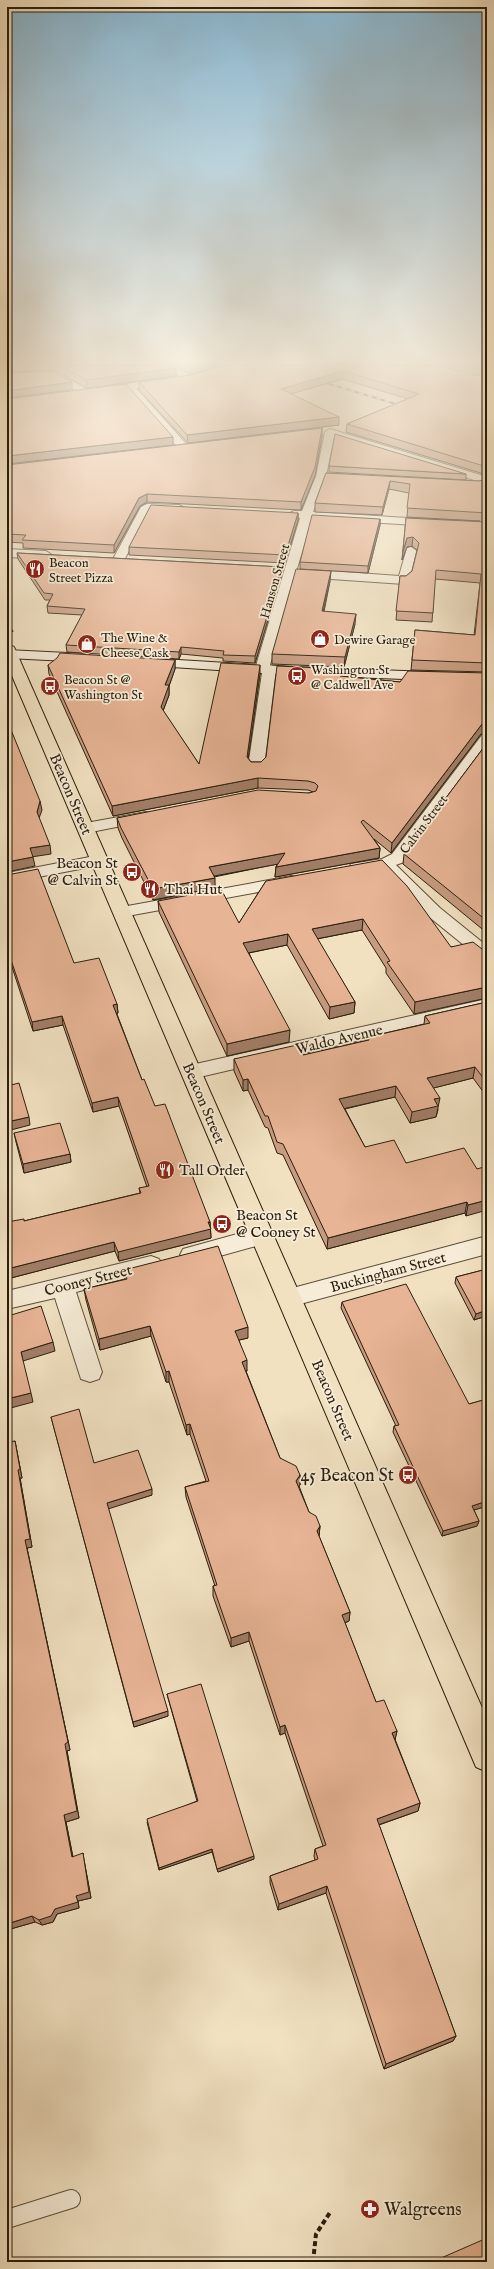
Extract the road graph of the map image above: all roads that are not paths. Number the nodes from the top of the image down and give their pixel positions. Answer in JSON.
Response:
{"nodes":[{"id":1,"x":321,"y":471,"type":"edge"},
{"id":2,"x":451,"y":471,"type":"edge"},
{"id":3,"x":321,"y":476,"type":"junction"},
{"id":4,"x":335,"y":476,"type":"edge"},
{"id":5,"x":487,"y":482,"type":"edge"},
{"id":6,"x":456,"y":484,"type":"edge"},
{"id":7,"x":194,"y":509,"type":"edge"},
{"id":8,"x":283,"y":514,"type":"edge"},
{"id":9,"x":307,"y":515,"type":"junction"},
{"id":10,"x":487,"y":526,"type":"edge"},
{"id":11,"x":411,"y":551,"type":"edge"},
{"id":12,"x":7,"y":553,"type":"edge"},
{"id":13,"x":59,"y":556,"type":"edge"},
{"id":14,"x":104,"y":559,"type":"edge"},
{"id":15,"x":119,"y":559,"type":"junction"},
{"id":16,"x":134,"y":560,"type":"edge"},
{"id":17,"x":287,"y":570,"type":"junction"},
{"id":18,"x":8,"y":652,"type":"edge"},
{"id":19,"x":101,"y":659,"type":"edge"},
{"id":20,"x":132,"y":661,"type":"edge"},
{"id":21,"x":266,"y":669,"type":"junction"},
{"id":22,"x":487,"y":678,"type":"edge"},
{"id":23,"x":487,"y":738,"type":"edge"},
{"id":24,"x":256,"y":767,"type":"edge"},
{"id":25,"x":164,"y":813,"type":"edge"},
{"id":26,"x":86,"y":828,"type":"junction"},
{"id":27,"x":100,"y":860,"type":"junction"},
{"id":28,"x":386,"y":863,"type":"junction"},
{"id":29,"x":339,"y":871,"type":"edge"},
{"id":30,"x":309,"y":877,"type":"edge"},
{"id":31,"x":7,"y":878,"type":"edge"},
{"id":32,"x":122,"y":912,"type":"junction"},
{"id":33,"x":487,"y":955,"type":"edge"},
{"id":34,"x":487,"y":1005,"type":"edge"},
{"id":35,"x":191,"y":1072,"type":"junction"},
{"id":36,"x":262,"y":1236,"type":"junction"},
{"id":37,"x":487,"y":1246,"type":"edge"},
{"id":38,"x":63,"y":1287,"type":"junction"},
{"id":39,"x":289,"y":1298,"type":"junction"},
{"id":40,"x":7,"y":1300,"type":"edge"},
{"id":41,"x":90,"y":1372,"type":"dead end"},
{"id":42,"x":487,"y":1756,"type":"edge"},
{"id":43,"x":72,"y":2199,"type":"dead end"},
{"id":44,"x":7,"y":2219,"type":"edge"}],
"edges":[{"from":1,"to":3,"type":"street","name":"Hanson Street"},
{"from":2,"to":5,"type":"street"},
{"from":3,"to":4,"type":"street"},
{"from":3,"to":9,"type":"street","name":"Hanson Street"},
{"from":5,"to":6,"type":"street"},
{"from":7,"to":15,"type":"street"},
{"from":8,"to":9,"type":"street"},
{"from":9,"to":10,"type":"street"},
{"from":9,"to":17,"type":"street","name":"Hanson Street"},
{"from":11,"to":17,"type":"street"},
{"from":12,"to":13,"type":"street"},
{"from":14,"to":15,"type":"street"},
{"from":15,"to":16,"type":"street"},
{"from":17,"to":21,"type":"street","name":"Hanson Street"},
{"from":18,"to":19,"type":"main road"},
{"from":18,"to":26,"type":"main road","name":"Beacon Street"},
{"from":20,"to":21,"type":"main road"},
{"from":21,"to":22,"type":"main road"},
{"from":21,"to":24,"type":"street","name":"Hanson Street"},
{"from":23,"to":28,"type":"street","name":"Calvin Street"},
{"from":25,"to":26,"type":"street"},
{"from":26,"to":27,"type":"main road","name":"Beacon Street"},
{"from":27,"to":31,"type":"street"},
{"from":27,"to":32,"type":"main road","name":"Beacon Street"},
{"from":28,"to":29,"type":"street","name":"Calvin Street"},
{"from":28,"to":33,"type":"street"},
{"from":30,"to":32,"type":"street"},
{"from":32,"to":35,"type":"main road","name":"Beacon Street"},
{"from":34,"to":35,"type":"street","name":"Waldo Avenue"},
{"from":35,"to":36,"type":"main road","name":"Beacon Street"},
{"from":36,"to":38,"type":"street","name":"Cooney Street"},
{"from":36,"to":39,"type":"main road","name":"Beacon Street"},
{"from":37,"to":39,"type":"street","name":"Buckingham Street"},
{"from":38,"to":40,"type":"street","name":"Cooney Street"},
{"from":38,"to":41,"type":"street"},
{"from":39,"to":42,"type":"main road","name":"Beacon Street"},
{"from":43,"to":44,"type":"lane"}]}
